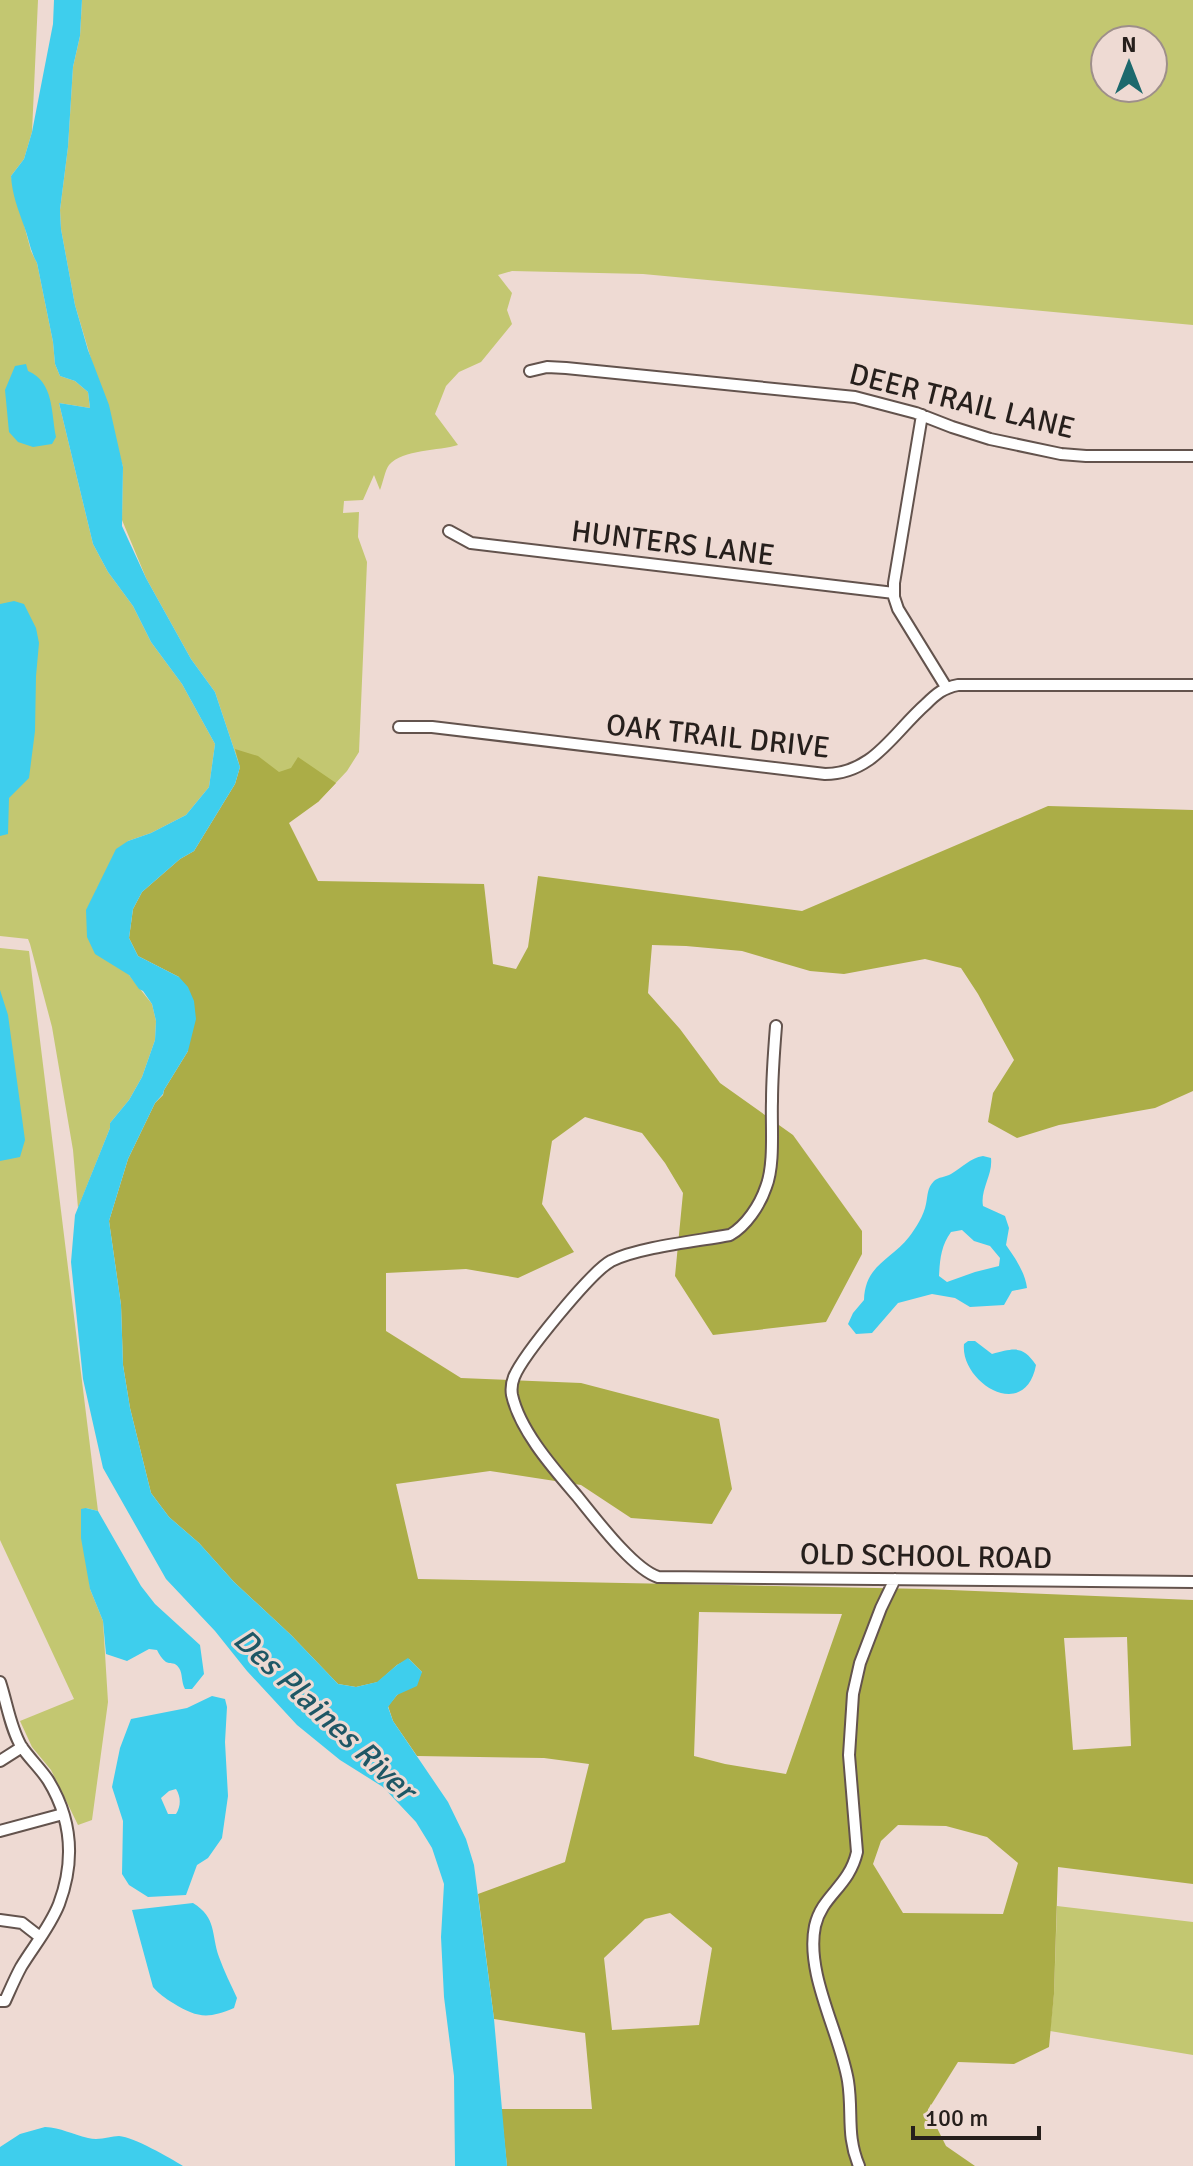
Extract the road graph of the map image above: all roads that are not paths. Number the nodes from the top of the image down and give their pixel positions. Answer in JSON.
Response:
{"nodes":[{"id":1,"x":530,"y":371,"type":"dead end"},
{"id":2,"x":922,"y":415,"type":"junction"},
{"id":3,"x":1193,"y":456,"type":"edge"},
{"id":4,"x":449,"y":531,"type":"dead end"},
{"id":5,"x":894,"y":593,"type":"junction"},
{"id":6,"x":1193,"y":685,"type":"edge"},
{"id":7,"x":946,"y":687,"type":"junction"},
{"id":8,"x":399,"y":727,"type":"dead end"},
{"id":9,"x":776,"y":1026,"type":"dead end"},
{"id":10,"x":895,"y":1579,"type":"junction"},
{"id":11,"x":1193,"y":1582,"type":"edge"},
{"id":12,"x":0,"y":1682,"type":"edge"},
{"id":13,"x":22,"y":1747,"type":"junction"},
{"id":14,"x":0,"y":1761,"type":"edge"},
{"id":15,"x":63,"y":1814,"type":"junction"},
{"id":16,"x":0,"y":1831,"type":"edge"},
{"id":17,"x":0,"y":1920,"type":"edge"},
{"id":18,"x":40,"y":1937,"type":"junction"},
{"id":19,"x":2,"y":2001,"type":"edge"},
{"id":20,"x":859,"y":2166,"type":"edge"}],
"edges":[{"from":1,"to":2,"type":"street","name":"DEER TRAIL LANE"},
{"from":2,"to":3,"type":"street","name":"DEER TRAIL LANE"},
{"from":2,"to":5,"type":"street"},
{"from":4,"to":5,"type":"street","name":"HUNTERS LANE"},
{"from":5,"to":7,"type":"street"},
{"from":6,"to":7,"type":"street"},
{"from":7,"to":8,"type":"street","name":"OAK TRAIL DRIVE"},
{"from":9,"to":10,"type":"street","name":"OLD SCHOOL ROAD"},
{"from":10,"to":11,"type":"street","name":"OLD SCHOOL ROAD"},
{"from":10,"to":20,"type":"street"},
{"from":12,"to":13,"type":"street"},
{"from":13,"to":14,"type":"street"},
{"from":13,"to":15,"type":"street"},
{"from":15,"to":16,"type":"street"},
{"from":15,"to":18,"type":"street"},
{"from":17,"to":18,"type":"street"},
{"from":18,"to":19,"type":"street"}]}
